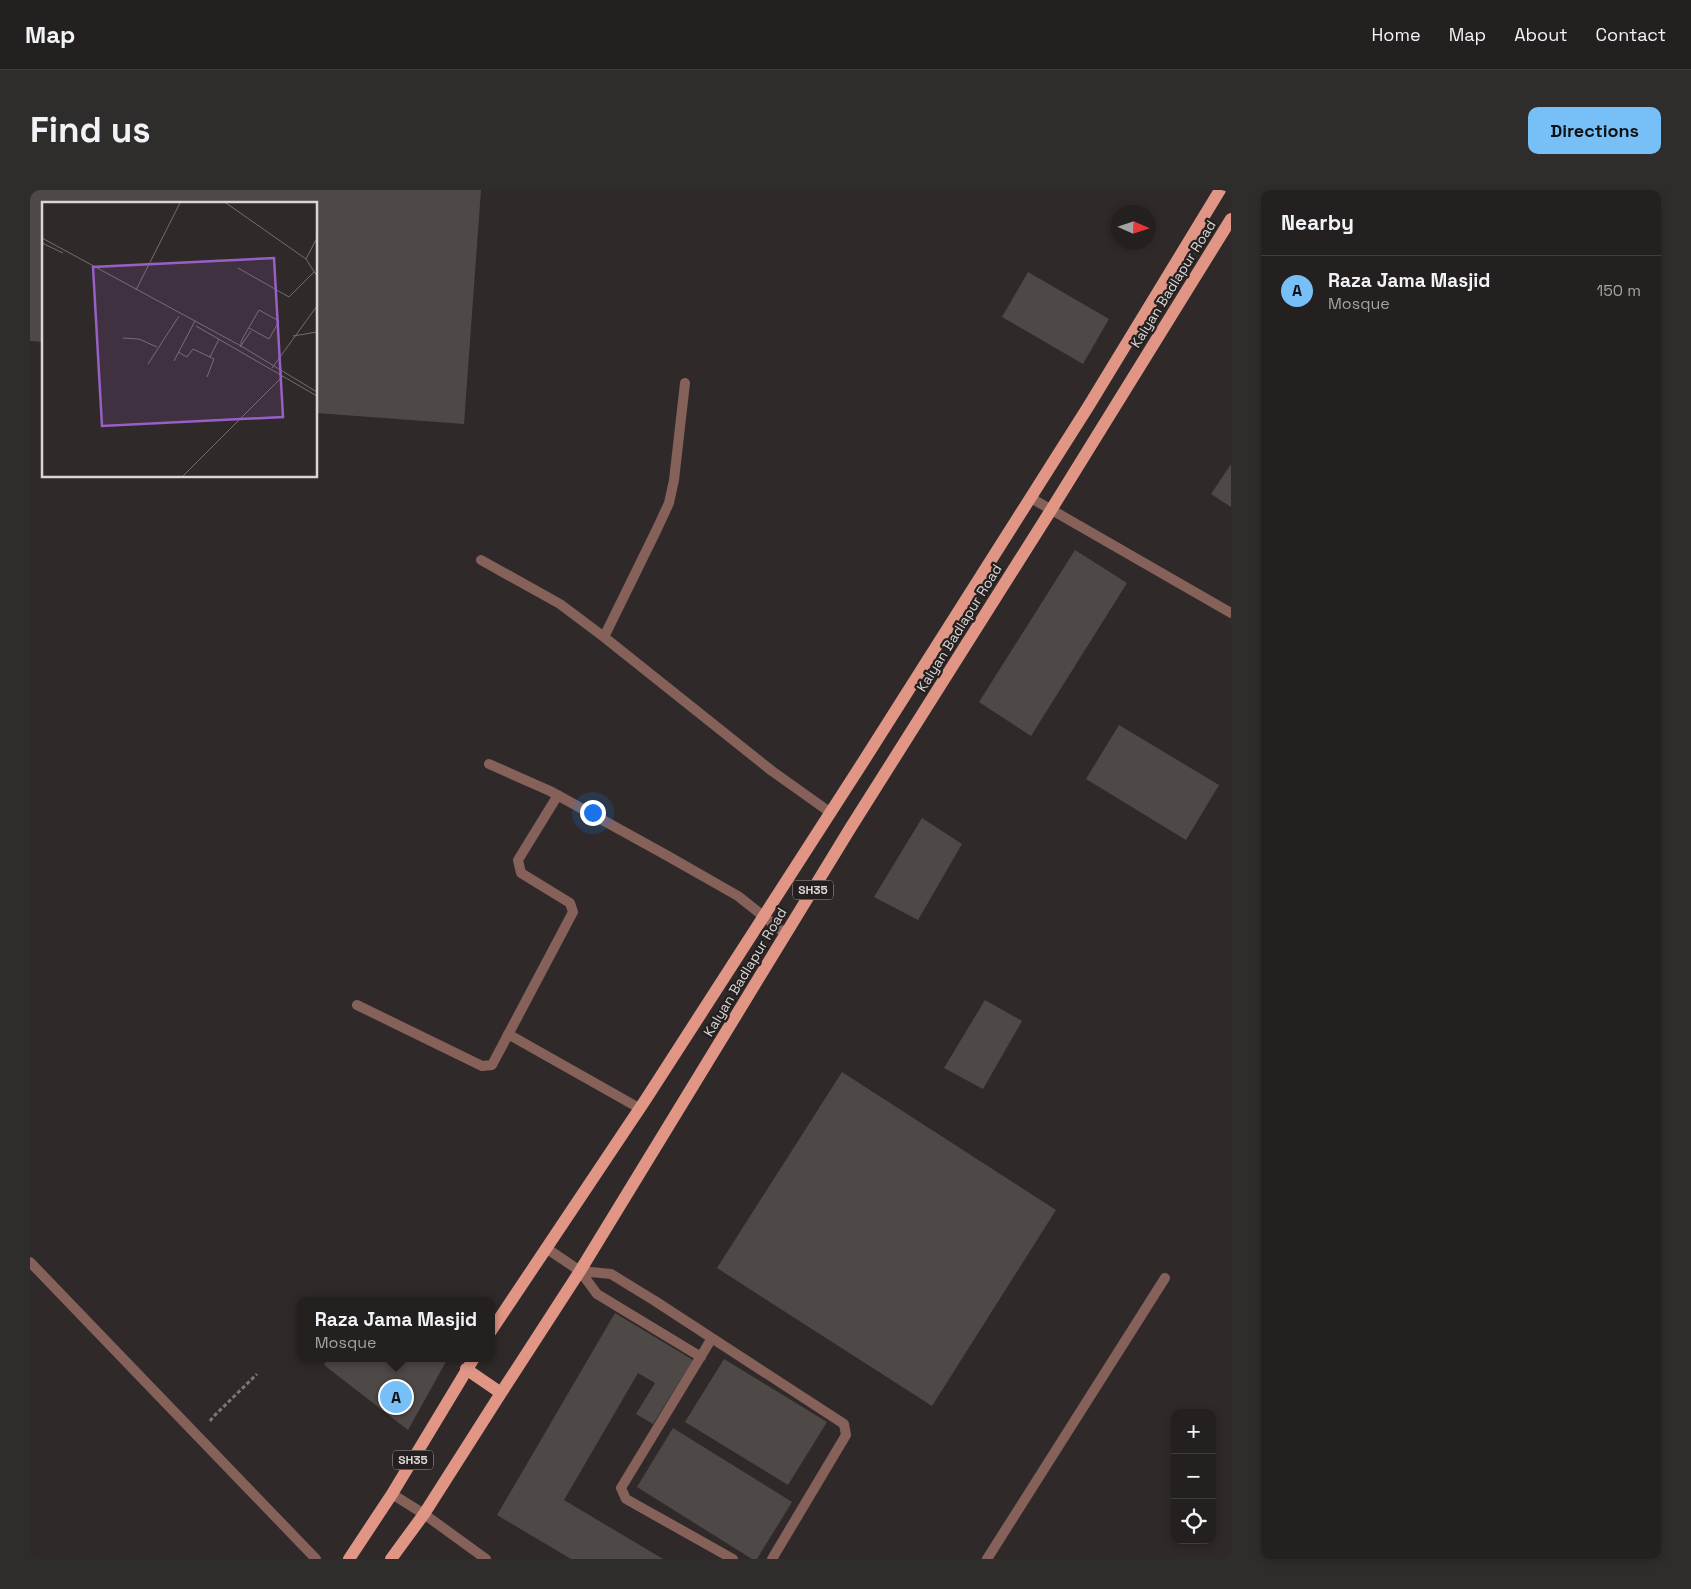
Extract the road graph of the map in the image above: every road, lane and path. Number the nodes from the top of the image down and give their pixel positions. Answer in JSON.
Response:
{"nodes":[{"id":1,"x":1220,"y":190,"type":"edge"},
{"id":2,"x":1231,"y":219,"type":"edge"},
{"id":3,"x":685,"y":383,"type":"dead end"},
{"id":4,"x":1031,"y":498,"type":"junction"},
{"id":5,"x":1051,"y":510,"type":"junction"},
{"id":6,"x":481,"y":560,"type":"dead end"},
{"id":7,"x":1231,"y":613,"type":"edge"},
{"id":8,"x":604,"y":637,"type":"junction"},
{"id":9,"x":489,"y":764,"type":"dead end"},
{"id":10,"x":558,"y":795,"type":"junction"},
{"id":11,"x":831,"y":813,"type":"junction"},
{"id":12,"x":764,"y":916,"type":"junction"},
{"id":13,"x":786,"y":934,"type":"junction"},
{"id":14,"x":357,"y":1005,"type":"dead end"},
{"id":15,"x":508,"y":1034,"type":"junction"},
{"id":16,"x":639,"y":1108,"type":"junction"},
{"id":17,"x":546,"y":1248,"type":"junction"},
{"id":18,"x":30,"y":1262,"type":"edge"},
{"id":19,"x":580,"y":1271,"type":"junction"},
{"id":20,"x":1165,"y":1278,"type":"dead end"},
{"id":21,"x":495,"y":1325,"type":"edge"},
{"id":22,"x":712,"y":1338,"type":"junction"},
{"id":23,"x":701,"y":1357,"type":"junction"},
{"id":24,"x":471,"y":1362,"type":"edge"},
{"id":25,"x":466,"y":1369,"type":"junction"},
{"id":26,"x":257,"y":1374,"type":"dead end"},
{"id":27,"x":501,"y":1393,"type":"junction"},
{"id":28,"x":213,"y":1416,"type":"dead end"},
{"id":29,"x":392,"y":1494,"type":"junction"},
{"id":30,"x":424,"y":1514,"type":"junction"},
{"id":31,"x":316,"y":1559,"type":"edge"},
{"id":32,"x":349,"y":1559,"type":"edge"},
{"id":33,"x":391,"y":1559,"type":"edge"},
{"id":34,"x":486,"y":1559,"type":"edge"},
{"id":35,"x":733,"y":1559,"type":"edge"},
{"id":36,"x":772,"y":1559,"type":"edge"},
{"id":37,"x":987,"y":1559,"type":"edge"}],
"edges":[{"from":1,"to":4,"type":"main road","name":"Kalyan Badlapur Road","number":"SH35"},
{"from":2,"to":5,"type":"main road","name":"Kalyan Badlapur Road","number":"SH35"},
{"from":3,"to":8,"type":"street"},
{"from":4,"to":5,"type":"street"},
{"from":4,"to":11,"type":"main road","name":"Kalyan Badlapur Road","number":"SH35"},
{"from":5,"to":7,"type":"street"},
{"from":5,"to":13,"type":"main road","name":"Kalyan Badlapur Road","number":"SH35"},
{"from":6,"to":8,"type":"street"},
{"from":8,"to":11,"type":"street"},
{"from":9,"to":10,"type":"street"},
{"from":10,"to":12,"type":"street"},
{"from":10,"to":15,"type":"street"},
{"from":11,"to":12,"type":"main road","name":"Kalyan Badlapur Road","number":"SH35"},
{"from":12,"to":13,"type":"street"},
{"from":12,"to":16,"type":"main road","name":"Kalyan Badlapur Road","number":"SH35"},
{"from":13,"to":19,"type":"main road","name":"Kalyan Badlapur Road","number":"SH35"},
{"from":14,"to":15,"type":"street"},
{"from":15,"to":16,"type":"street"},
{"from":16,"to":17,"type":"main road","name":"Kalyan Badlapur Road","number":"SH35"},
{"from":17,"to":19,"type":"street"},
{"from":17,"to":21,"type":"main road","name":"Kalyan Badlapur Road","number":"SH35"},
{"from":18,"to":31,"type":"street"},
{"from":19,"to":22,"type":"street"},
{"from":19,"to":23,"type":"street"},
{"from":19,"to":27,"type":"main road","name":"Kalyan Badlapur Road","number":"SH35"},
{"from":20,"to":37,"type":"street"},
{"from":22,"to":23,"type":"street"},
{"from":22,"to":36,"type":"street"},
{"from":23,"to":35,"type":"street"},
{"from":24,"to":25,"type":"main road","number":"SH35"},
{"from":25,"to":27,"type":"main road"},
{"from":25,"to":29,"type":"main road","number":"SH35"},
{"from":26,"to":28,"type":"path"},
{"from":27,"to":30,"type":"main road","name":"Kalyan Badlapur Road","number":"SH35"},
{"from":29,"to":30,"type":"street"},
{"from":29,"to":32,"type":"main road","number":"SH35"},
{"from":30,"to":33,"type":"main road","name":"Kalyan Badlapur Road","number":"SH35"},
{"from":30,"to":34,"type":"street"}]}
